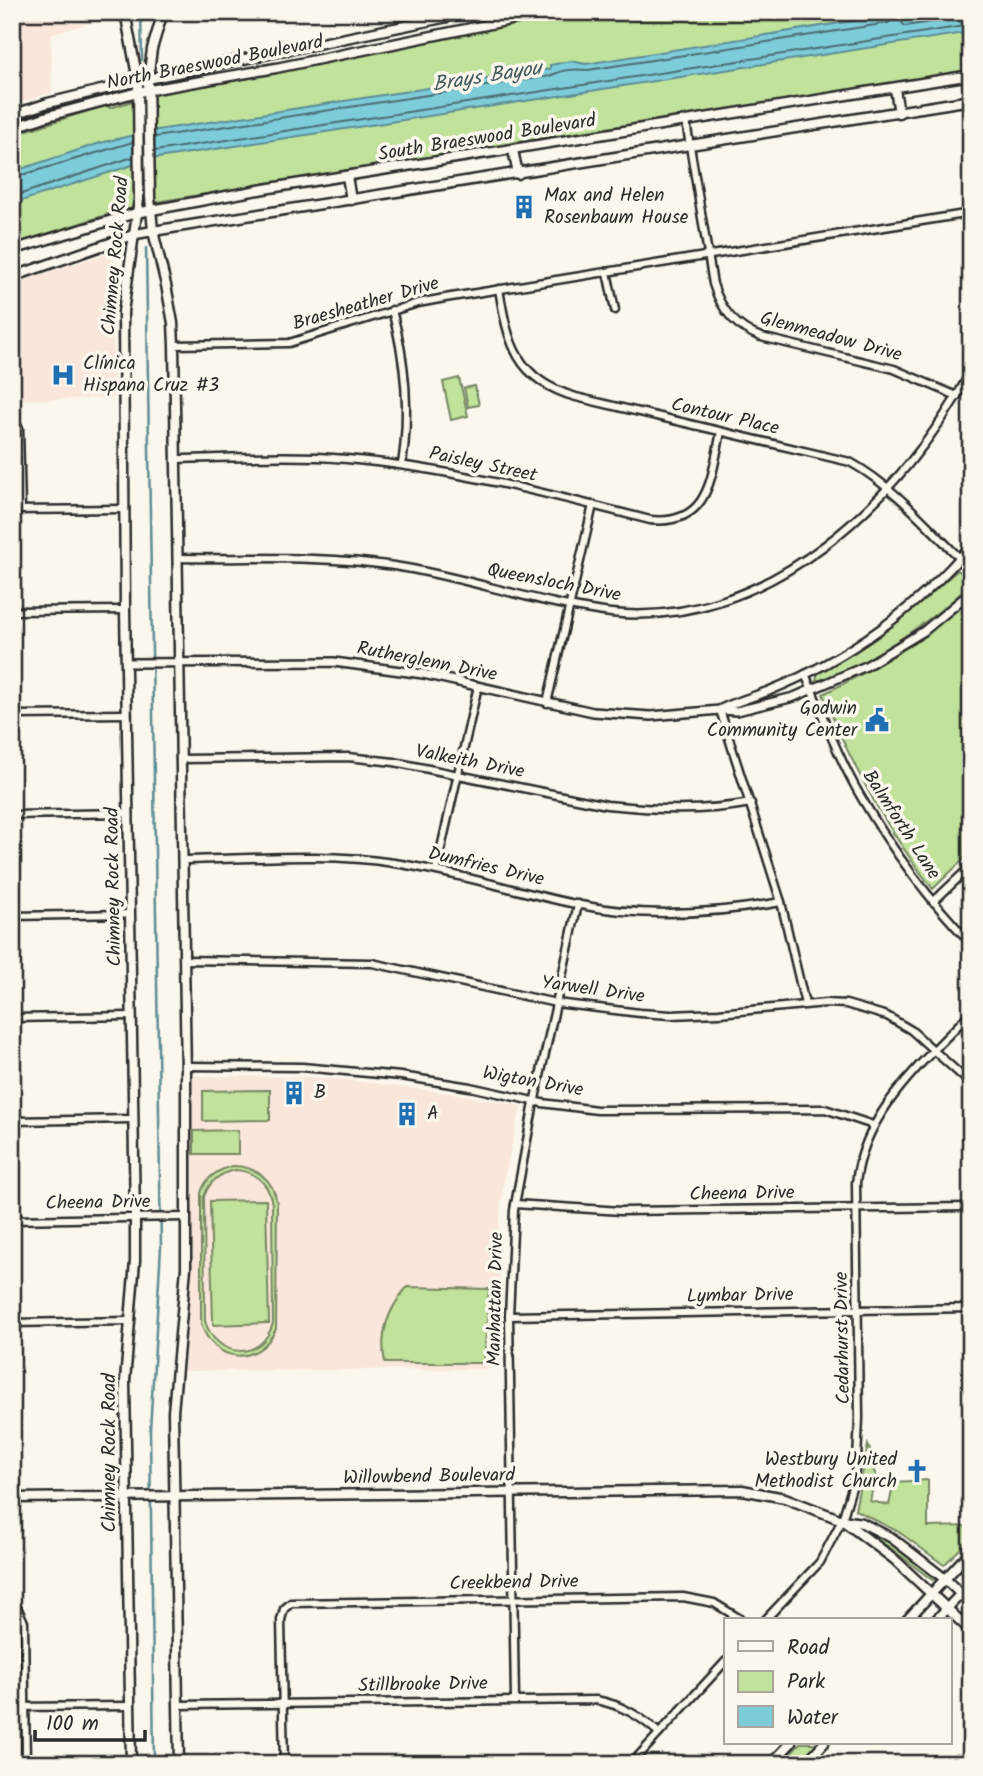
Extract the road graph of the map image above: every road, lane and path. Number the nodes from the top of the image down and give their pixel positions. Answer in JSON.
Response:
{"nodes":[{"id":1,"x":125,"y":12,"type":"edge"},
{"id":2,"x":163,"y":12,"type":"edge"},
{"id":3,"x":472,"y":12,"type":"edge"},
{"id":4,"x":549,"y":12,"type":"edge"},
{"id":5,"x":453,"y":14,"type":"edge"},
{"id":6,"x":457,"y":31,"type":"junction"},
{"id":7,"x":310,"y":45,"type":"junction"},
{"id":8,"x":312,"y":60,"type":"junction"},
{"id":9,"x":971,"y":75,"type":"edge"},
{"id":10,"x":148,"y":79,"type":"junction"},
{"id":11,"x":138,"y":81,"type":"junction"},
{"id":12,"x":895,"y":89,"type":"junction"},
{"id":13,"x":148,"y":90,"type":"junction"},
{"id":14,"x":138,"y":92,"type":"junction"},
{"id":15,"x":971,"y":100,"type":"edge"},
{"id":16,"x":900,"y":113,"type":"junction"},
{"id":17,"x":12,"y":115,"type":"edge"},
{"id":18,"x":687,"y":122,"type":"junction"},
{"id":19,"x":12,"y":128,"type":"edge"},
{"id":20,"x":691,"y":146,"type":"junction"},
{"id":21,"x":513,"y":150,"type":"junction"},
{"id":22,"x":518,"y":174,"type":"junction"},
{"id":23,"x":347,"y":176,"type":"junction"},
{"id":24,"x":351,"y":200,"type":"junction"},
{"id":25,"x":152,"y":210,"type":"junction"},
{"id":26,"x":136,"y":213,"type":"junction"},
{"id":27,"x":971,"y":213,"type":"edge"},
{"id":28,"x":153,"y":231,"type":"junction"},
{"id":29,"x":136,"y":234,"type":"junction"},
{"id":30,"x":12,"y":250,"type":"edge"},
{"id":31,"x":709,"y":255,"type":"junction"},
{"id":32,"x":607,"y":271,"type":"junction"},
{"id":33,"x":12,"y":276,"type":"edge"},
{"id":34,"x":499,"y":289,"type":"junction"},
{"id":35,"x":392,"y":310,"type":"junction"},
{"id":36,"x":615,"y":310,"type":"dead end"},
{"id":37,"x":174,"y":345,"type":"junction"},
{"id":38,"x":971,"y":370,"type":"edge"},
{"id":39,"x":957,"y":396,"type":"junction"},
{"id":40,"x":19,"y":428,"type":"dead end"},
{"id":41,"x":721,"y":432,"type":"junction"},
{"id":42,"x":176,"y":458,"type":"junction"},
{"id":43,"x":402,"y":465,"type":"junction"},
{"id":44,"x":888,"y":489,"type":"junction"},
{"id":45,"x":593,"y":505,"type":"junction"},
{"id":46,"x":125,"y":509,"type":"junction"},
{"id":47,"x":12,"y":510,"type":"edge"},
{"id":48,"x":21,"y":510,"type":"junction"},
{"id":49,"x":971,"y":545,"type":"edge"},
{"id":50,"x":177,"y":558,"type":"junction"},
{"id":51,"x":960,"y":558,"type":"junction"},
{"id":52,"x":971,"y":569,"type":"edge"},
{"id":53,"x":971,"y":592,"type":"edge"},
{"id":54,"x":569,"y":606,"type":"junction"},
{"id":55,"x":125,"y":610,"type":"junction"},
{"id":56,"x":12,"y":611,"type":"edge"},
{"id":57,"x":179,"y":662,"type":"junction"},
{"id":58,"x":126,"y":663,"type":"junction"},
{"id":59,"x":805,"y":674,"type":"junction"},
{"id":60,"x":478,"y":686,"type":"junction"},
{"id":61,"x":812,"y":690,"type":"junction"},
{"id":62,"x":547,"y":703,"type":"junction"},
{"id":63,"x":720,"y":710,"type":"junction"},
{"id":64,"x":127,"y":714,"type":"junction"},
{"id":65,"x":12,"y":715,"type":"edge"},
{"id":66,"x":181,"y":759,"type":"junction"},
{"id":67,"x":457,"y":776,"type":"junction"},
{"id":68,"x":751,"y":803,"type":"junction"},
{"id":69,"x":129,"y":813,"type":"junction"},
{"id":70,"x":12,"y":815,"type":"edge"},
{"id":71,"x":182,"y":859,"type":"junction"},
{"id":72,"x":971,"y":866,"type":"edge"},
{"id":73,"x":436,"y":870,"type":"junction"},
{"id":74,"x":781,"y":902,"type":"junction"},
{"id":75,"x":933,"y":902,"type":"junction"},
{"id":76,"x":578,"y":904,"type":"junction"},
{"id":77,"x":130,"y":914,"type":"junction"},
{"id":78,"x":12,"y":916,"type":"edge"},
{"id":79,"x":971,"y":943,"type":"edge"},
{"id":80,"x":184,"y":960,"type":"junction"},
{"id":81,"x":556,"y":1003,"type":"junction"},
{"id":82,"x":805,"y":1004,"type":"junction"},
{"id":83,"x":971,"y":1012,"type":"edge"},
{"id":84,"x":132,"y":1016,"type":"junction"},
{"id":85,"x":12,"y":1018,"type":"edge"},
{"id":86,"x":935,"y":1051,"type":"junction"},
{"id":87,"x":186,"y":1066,"type":"junction"},
{"id":88,"x":971,"y":1084,"type":"edge"},
{"id":89,"x":535,"y":1101,"type":"junction"},
{"id":90,"x":133,"y":1119,"type":"junction"},
{"id":91,"x":12,"y":1121,"type":"edge"},
{"id":92,"x":873,"y":1125,"type":"junction"},
{"id":93,"x":514,"y":1204,"type":"junction"},
{"id":94,"x":971,"y":1207,"type":"edge"},
{"id":95,"x":856,"y":1208,"type":"junction"},
{"id":96,"x":185,"y":1217,"type":"junction"},
{"id":97,"x":135,"y":1218,"type":"junction"},
{"id":98,"x":12,"y":1220,"type":"edge"},
{"id":99,"x":971,"y":1308,"type":"edge"},
{"id":100,"x":858,"y":1310,"type":"junction"},
{"id":101,"x":509,"y":1316,"type":"junction"},
{"id":102,"x":130,"y":1321,"type":"junction"},
{"id":103,"x":12,"y":1323,"type":"edge"},
{"id":104,"x":513,"y":1491,"type":"junction"},
{"id":105,"x":126,"y":1496,"type":"junction"},
{"id":106,"x":174,"y":1497,"type":"junction"},
{"id":107,"x":12,"y":1498,"type":"edge"},
{"id":108,"x":842,"y":1520,"type":"junction"},
{"id":109,"x":971,"y":1551,"type":"edge"},
{"id":110,"x":945,"y":1579,"type":"junction"},
{"id":111,"x":971,"y":1583,"type":"edge"},
{"id":112,"x":931,"y":1594,"type":"junction"},
{"id":113,"x":960,"y":1594,"type":"junction"},
{"id":114,"x":514,"y":1599,"type":"junction"},
{"id":115,"x":971,"y":1604,"type":"edge"},
{"id":116,"x":12,"y":1606,"type":"edge"},
{"id":117,"x":947,"y":1609,"type":"junction"},
{"id":118,"x":739,"y":1618,"type":"edge"},
{"id":119,"x":767,"y":1618,"type":"edge"},
{"id":120,"x":908,"y":1618,"type":"edge"},
{"id":121,"x":938,"y":1618,"type":"edge"},
{"id":122,"x":971,"y":1631,"type":"edge"},
{"id":123,"x":724,"y":1663,"type":"edge"},
{"id":124,"x":515,"y":1700,"type":"junction"},
{"id":125,"x":283,"y":1704,"type":"junction"},
{"id":126,"x":178,"y":1705,"type":"junction"},
{"id":127,"x":130,"y":1706,"type":"junction"},
{"id":128,"x":12,"y":1707,"type":"edge"},
{"id":129,"x":25,"y":1707,"type":"junction"},
{"id":130,"x":659,"y":1733,"type":"junction"},
{"id":131,"x":790,"y":1744,"type":"edge"},
{"id":132,"x":823,"y":1744,"type":"edge"},
{"id":133,"x":949,"y":1762,"type":"edge"},
{"id":134,"x":26,"y":1764,"type":"edge"},
{"id":135,"x":131,"y":1764,"type":"edge"},
{"id":136,"x":179,"y":1764,"type":"edge"},
{"id":137,"x":284,"y":1764,"type":"edge"},
{"id":138,"x":631,"y":1764,"type":"edge"},
{"id":139,"x":771,"y":1764,"type":"edge"},
{"id":140,"x":805,"y":1764,"type":"edge"},
{"id":141,"x":963,"y":1764,"type":"edge"}],
"edges":[{"from":1,"to":11,"type":"main road","name":"Chimney Rock Road"},
{"from":2,"to":10,"type":"main road","name":"Chimney Rock Road"},
{"from":3,"to":5,"type":"main road","name":"North Braeswood Boulevard"},
{"from":4,"to":6,"type":"main road","name":"North Braeswood Boulevard"},
{"from":5,"to":6,"type":"street"},
{"from":5,"to":7,"type":"main road","name":"North Braeswood Boulevard"},
{"from":6,"to":8,"type":"main road","name":"North Braeswood Boulevard"},
{"from":7,"to":8,"type":"main road"},
{"from":7,"to":10,"type":"main road","name":"North Braeswood Boulevard"},
{"from":8,"to":13,"type":"main road","name":"North Braeswood Boulevard"},
{"from":9,"to":12,"type":"main road","name":"South Braeswood Boulevard"},
{"from":10,"to":11,"type":"main road","name":"North Braeswood Boulevard"},
{"from":10,"to":13,"type":"main road","name":"Chimney Rock Road"},
{"from":11,"to":14,"type":"main road","name":"Chimney Rock Road"},
{"from":11,"to":17,"type":"main road","name":"North Braeswood Boulevard"},
{"from":12,"to":16,"type":"main road"},
{"from":12,"to":18,"type":"main road","name":"South Braeswood Boulevard"},
{"from":13,"to":14,"type":"main road","name":"North Braeswood Boulevard"},
{"from":13,"to":25,"type":"main road","name":"Chimney Rock Road"},
{"from":14,"to":19,"type":"main road","name":"North Braeswood Boulevard"},
{"from":14,"to":26,"type":"main road","name":"Chimney Rock Road"},
{"from":15,"to":16,"type":"main road","name":"South Braeswood Boulevard"},
{"from":16,"to":20,"type":"main road","name":"South Braeswood Boulevard"},
{"from":18,"to":20,"type":"street","name":"Glenmeadow Drive"},
{"from":18,"to":21,"type":"main road","name":"South Braeswood Boulevard"},
{"from":20,"to":22,"type":"main road","name":"South Braeswood Boulevard"},
{"from":20,"to":31,"type":"street","name":"Glenmeadow Drive"},
{"from":21,"to":22,"type":"main road"},
{"from":21,"to":23,"type":"main road","name":"South Braeswood Boulevard"},
{"from":22,"to":24,"type":"main road","name":"South Braeswood Boulevard"},
{"from":23,"to":24,"type":"main road"},
{"from":23,"to":25,"type":"main road","name":"South Braeswood Boulevard"},
{"from":24,"to":28,"type":"main road","name":"South Braeswood Boulevard"},
{"from":25,"to":26,"type":"main road","name":"South Braeswood Boulevard"},
{"from":25,"to":28,"type":"main road","name":"Chimney Rock Road"},
{"from":26,"to":29,"type":"main road","name":"Chimney Rock Road"},
{"from":26,"to":30,"type":"main road","name":"South Braeswood Boulevard"},
{"from":27,"to":31,"type":"street","name":"Braesheather Drive"},
{"from":28,"to":29,"type":"main road","name":"South Braeswood Boulevard"},
{"from":28,"to":37,"type":"main road","name":"Chimney Rock Road"},
{"from":29,"to":33,"type":"main road"},
{"from":29,"to":46,"type":"main road","name":"Chimney Rock Road"},
{"from":31,"to":32,"type":"street","name":"Braesheather Drive"},
{"from":31,"to":39,"type":"street","name":"Glenmeadow Drive"},
{"from":32,"to":34,"type":"street","name":"Braesheather Drive"},
{"from":32,"to":36,"type":"street"},
{"from":34,"to":35,"type":"street","name":"Braesheather Drive"},
{"from":34,"to":41,"type":"street","name":"Contour Place"},
{"from":35,"to":37,"type":"street","name":"Braesheather Drive"},
{"from":35,"to":43,"type":"street"},
{"from":37,"to":42,"type":"main road","name":"Chimney Rock Road"},
{"from":38,"to":39,"type":"street"},
{"from":39,"to":44,"type":"street"},
{"from":40,"to":48,"type":"street"},
{"from":41,"to":44,"type":"street","name":"Contour Place"},
{"from":41,"to":45,"type":"street","name":"Paisley Street"},
{"from":42,"to":43,"type":"street","name":"Paisley Street"},
{"from":42,"to":50,"type":"main road","name":"Chimney Rock Road"},
{"from":43,"to":45,"type":"street","name":"Paisley Street"},
{"from":44,"to":51,"type":"street","name":"Contour Place"},
{"from":44,"to":54,"type":"street","name":"Queensloch Drive"},
{"from":45,"to":54,"type":"street"},
{"from":46,"to":48,"type":"street"},
{"from":46,"to":55,"type":"main road","name":"Chimney Rock Road"},
{"from":47,"to":48,"type":"street"},
{"from":49,"to":51,"type":"street","name":"Rutherglenn Drive"},
{"from":50,"to":54,"type":"street","name":"Queensloch Drive"},
{"from":50,"to":57,"type":"main road","name":"Chimney Rock Road"},
{"from":51,"to":52,"type":"street","name":"Contour Place"},
{"from":51,"to":59,"type":"street","name":"Rutherglenn Drive"},
{"from":53,"to":61,"type":"street","name":"Rutherglenn Drive"},
{"from":54,"to":62,"type":"street"},
{"from":55,"to":56,"type":"street"},
{"from":55,"to":58,"type":"main road","name":"Chimney Rock Road"},
{"from":57,"to":58,"type":"street","name":"Rutherglenn Drive"},
{"from":57,"to":60,"type":"street","name":"Rutherglenn Drive"},
{"from":57,"to":66,"type":"main road","name":"Chimney Rock Road"},
{"from":58,"to":64,"type":"main road","name":"Chimney Rock Road"},
{"from":59,"to":61,"type":"street","name":"Balmforth Lane"},
{"from":59,"to":63,"type":"street","name":"Rutherglenn Drive"},
{"from":60,"to":62,"type":"street","name":"Rutherglenn Drive"},
{"from":60,"to":67,"type":"street"},
{"from":61,"to":63,"type":"street","name":"Rutherglenn Drive"},
{"from":61,"to":75,"type":"street","name":"Balmforth Lane"},
{"from":62,"to":63,"type":"street","name":"Rutherglenn Drive"},
{"from":63,"to":68,"type":"street"},
{"from":64,"to":65,"type":"street"},
{"from":64,"to":69,"type":"main road","name":"Chimney Rock Road"},
{"from":66,"to":67,"type":"street","name":"Valkeith Drive"},
{"from":66,"to":71,"type":"main road","name":"Chimney Rock Road"},
{"from":67,"to":68,"type":"street","name":"Valkeith Drive"},
{"from":67,"to":73,"type":"street"},
{"from":68,"to":74,"type":"street"},
{"from":69,"to":70,"type":"street"},
{"from":69,"to":77,"type":"main road","name":"Chimney Rock Road"},
{"from":71,"to":73,"type":"street","name":"Dumfries Drive"},
{"from":71,"to":80,"type":"main road","name":"Chimney Rock Road"},
{"from":72,"to":75,"type":"street"},
{"from":73,"to":76,"type":"street","name":"Dumfries Drive"},
{"from":74,"to":76,"type":"street","name":"Dumfries Drive"},
{"from":74,"to":82,"type":"street"},
{"from":75,"to":79,"type":"street","name":"Balmforth Lane"},
{"from":76,"to":81,"type":"street","name":"Manhattan Drive"},
{"from":77,"to":78,"type":"street"},
{"from":77,"to":84,"type":"main road","name":"Chimney Rock Road"},
{"from":80,"to":81,"type":"street","name":"Yarwell Drive"},
{"from":80,"to":87,"type":"main road","name":"Chimney Rock Road"},
{"from":81,"to":82,"type":"street","name":"Yarwell Drive"},
{"from":81,"to":89,"type":"street","name":"Manhattan Drive"},
{"from":82,"to":86,"type":"street","name":"Yarwell Drive"},
{"from":83,"to":86,"type":"street"},
{"from":84,"to":85,"type":"street"},
{"from":84,"to":90,"type":"main road","name":"Chimney Rock Road"},
{"from":86,"to":88,"type":"street","name":"Yarwell Drive"},
{"from":86,"to":92,"type":"street","name":"Cedarhurst Drive"},
{"from":87,"to":89,"type":"street","name":"Wigton Drive"},
{"from":87,"to":96,"type":"main road","name":"Chimney Rock Road"},
{"from":89,"to":92,"type":"street","name":"Wigton Drive"},
{"from":89,"to":93,"type":"street","name":"Manhattan Drive"},
{"from":90,"to":91,"type":"street"},
{"from":90,"to":97,"type":"main road","name":"Chimney Rock Road"},
{"from":92,"to":95,"type":"street","name":"Cedarhurst Drive"},
{"from":93,"to":95,"type":"street","name":"Cheena Drive"},
{"from":93,"to":101,"type":"street","name":"Manhattan Drive"},
{"from":94,"to":95,"type":"street","name":"Cheena Drive"},
{"from":95,"to":100,"type":"street","name":"Cedarhurst Drive"},
{"from":96,"to":97,"type":"street","name":"Cheena Drive"},
{"from":96,"to":106,"type":"main road","name":"Chimney Rock Road"},
{"from":97,"to":98,"type":"street","name":"Cheena Drive"},
{"from":97,"to":102,"type":"main road","name":"Chimney Rock Road"},
{"from":99,"to":100,"type":"street","name":"Lymbar Drive"},
{"from":100,"to":101,"type":"street","name":"Lymbar Drive"},
{"from":100,"to":108,"type":"street","name":"Cedarhurst Drive"},
{"from":101,"to":104,"type":"street","name":"Manhattan Drive"},
{"from":102,"to":103,"type":"street"},
{"from":102,"to":105,"type":"main road","name":"Chimney Rock Road"},
{"from":104,"to":106,"type":"main road","name":"Willowbend Boulevard"},
{"from":104,"to":108,"type":"main road","name":"Willowbend Boulevard"},
{"from":104,"to":114,"type":"street","name":"Manhattan Drive"},
{"from":105,"to":106,"type":"main road","name":"Willowbend Boulevard"},
{"from":105,"to":107,"type":"main road","name":"Willowbend Boulevard"},
{"from":105,"to":127,"type":"main road","name":"Chimney Rock Road"},
{"from":106,"to":126,"type":"main road","name":"Chimney Rock Road"},
{"from":108,"to":110,"type":"main road","name":"Willowbend Boulevard"},
{"from":108,"to":112,"type":"main road","name":"Willowbend Boulevard"},
{"from":108,"to":119,"type":"street","name":"Cedarhurst Drive"},
{"from":109,"to":110,"type":"main road"},
{"from":110,"to":112,"type":"main road"},
{"from":110,"to":113,"type":"main road","name":"Willowbend Boulevard"},
{"from":111,"to":113,"type":"main road"},
{"from":112,"to":117,"type":"main road","name":"Willowbend Boulevard"},
{"from":112,"to":120,"type":"main road"},
{"from":113,"to":115,"type":"main road","name":"Willowbend Boulevard"},
{"from":113,"to":117,"type":"main road"},
{"from":114,"to":118,"type":"street","name":"Creekbend Drive"},
{"from":114,"to":124,"type":"street","name":"Manhattan Drive"},
{"from":114,"to":125,"type":"street","name":"Creekbend Drive"},
{"from":116,"to":129,"type":"street"},
{"from":117,"to":121,"type":"main road"},
{"from":117,"to":122,"type":"main road","name":"Willowbend Boulevard"},
{"from":123,"to":130,"type":"street"},
{"from":124,"to":125,"type":"street","name":"Stillbrooke Drive"},
{"from":124,"to":130,"type":"street","name":"Stillbrooke Drive"},
{"from":125,"to":126,"type":"street","name":"Stillbrooke Drive"},
{"from":125,"to":137,"type":"street"},
{"from":126,"to":136,"type":"main road","name":"Chimney Rock Road"},
{"from":127,"to":129,"type":"street"},
{"from":127,"to":135,"type":"main road","name":"Chimney Rock Road"},
{"from":128,"to":129,"type":"street"},
{"from":129,"to":134,"type":"street"},
{"from":130,"to":138,"type":"street"},
{"from":131,"to":139,"type":"main road"},
{"from":132,"to":140,"type":"main road"},
{"from":133,"to":141,"type":"street"}]}
